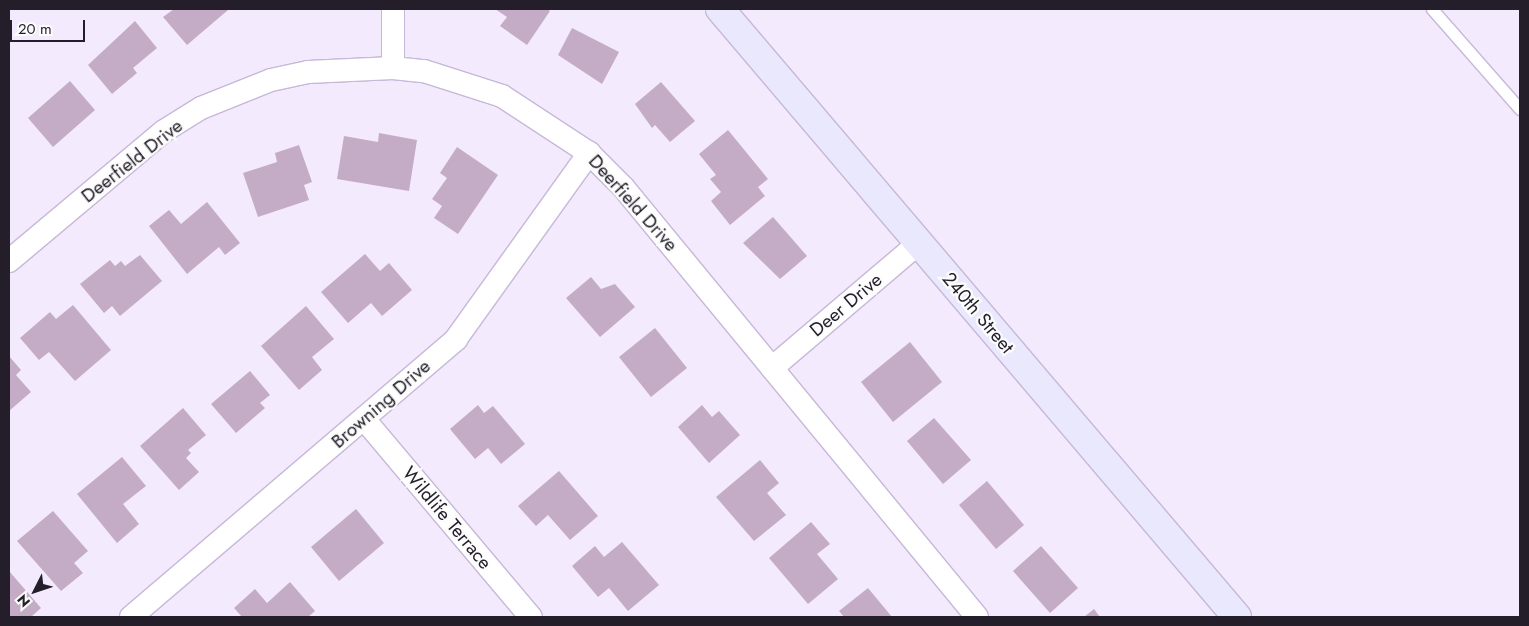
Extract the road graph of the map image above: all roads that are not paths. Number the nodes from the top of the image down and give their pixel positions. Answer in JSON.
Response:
{"nodes":[{"id":1,"x":393,"y":9,"type":"edge"},
{"id":2,"x":720,"y":9,"type":"edge"},
{"id":3,"x":1432,"y":9,"type":"edge"},
{"id":4,"x":393,"y":68,"type":"junction"},
{"id":5,"x":1520,"y":109,"type":"edge"},
{"id":6,"x":589,"y":153,"type":"junction"},
{"id":7,"x":919,"y":243,"type":"junction"},
{"id":8,"x":9,"y":261,"type":"edge"},
{"id":9,"x":772,"y":368,"type":"junction"},
{"id":10,"x":364,"y":420,"type":"junction"},
{"id":11,"x":131,"y":617,"type":"edge"},
{"id":12,"x":531,"y":617,"type":"edge"},
{"id":13,"x":977,"y":617,"type":"edge"},
{"id":14,"x":1237,"y":617,"type":"edge"}],
"edges":[{"from":1,"to":4,"type":"street"},
{"from":2,"to":7,"type":"street","name":"240th Street"},
{"from":3,"to":5,"type":"lane"},
{"from":4,"to":6,"type":"street","name":"Deerfield Drive"},
{"from":4,"to":8,"type":"street","name":"Deerfield Drive"},
{"from":6,"to":9,"type":"street","name":"Deerfield Drive"},
{"from":6,"to":10,"type":"street","name":"Browning Drive"},
{"from":7,"to":9,"type":"street","name":"Deer Drive"},
{"from":7,"to":14,"type":"street","name":"240th Street"},
{"from":9,"to":13,"type":"street","name":"Deerfield Drive"},
{"from":10,"to":11,"type":"street","name":"Browning Drive"},
{"from":10,"to":12,"type":"street","name":"Wildlife Terrace"}]}
